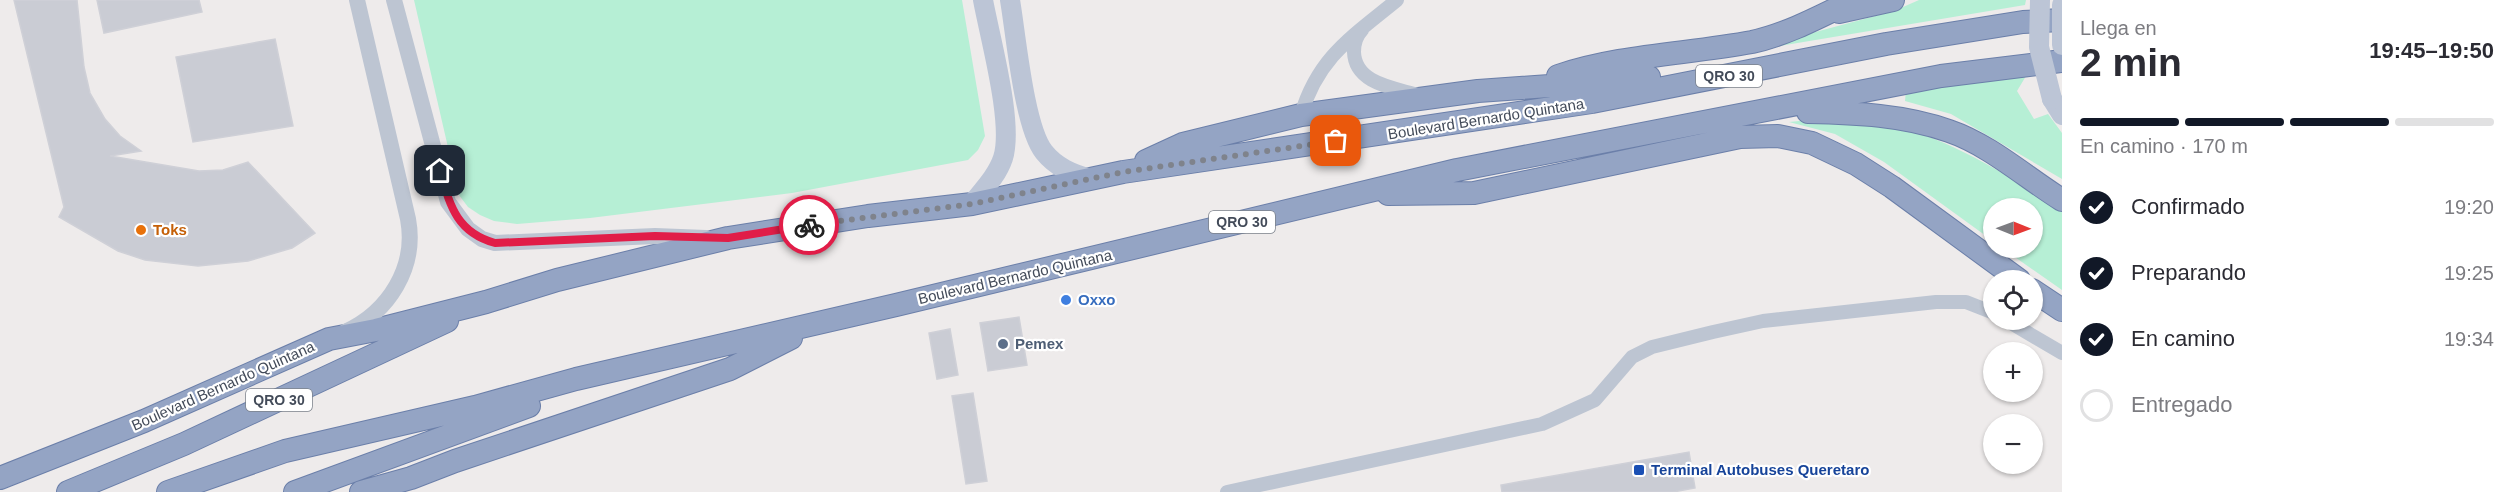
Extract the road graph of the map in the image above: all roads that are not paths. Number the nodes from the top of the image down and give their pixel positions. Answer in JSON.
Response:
{"nodes":[{"id":1,"x":357,"y":0,"type":"edge"},
{"id":2,"x":394,"y":0,"type":"edge"},
{"id":3,"x":983,"y":0,"type":"edge"},
{"id":4,"x":1010,"y":0,"type":"edge"},
{"id":5,"x":1397,"y":0,"type":"edge"},
{"id":6,"x":1854,"y":0,"type":"edge"},
{"id":7,"x":1893,"y":0,"type":"edge"},
{"id":8,"x":2040,"y":0,"type":"edge"},
{"id":9,"x":2062,"y":5,"type":"edge"},
{"id":10,"x":1825,"y":14,"type":"junction"},
{"id":11,"x":2062,"y":20,"type":"edge"},
{"id":12,"x":1368,"y":24,"type":"junction"},
{"id":13,"x":2062,"y":45,"type":"edge"},
{"id":14,"x":2062,"y":61,"type":"edge"},
{"id":15,"x":1779,"y":67,"type":"junction"},
{"id":16,"x":1526,"y":86,"type":"junction"},
{"id":17,"x":1431,"y":99,"type":"junction"},
{"id":18,"x":2057,"y":107,"type":"edge"},
{"id":19,"x":1762,"y":112,"type":"junction"},
{"id":20,"x":1301,"y":115,"type":"junction"},
{"id":21,"x":1123,"y":172,"type":"junction"},
{"id":22,"x":1091,"y":179,"type":"junction"},
{"id":23,"x":1360,"y":193,"type":"junction"},
{"id":24,"x":2062,"y":200,"type":"edge"},
{"id":25,"x":972,"y":204,"type":"junction"},
{"id":26,"x":728,"y":238,"type":"junction"},
{"id":27,"x":2005,"y":270,"type":"edge"},
{"id":28,"x":2043,"y":297,"type":"edge"},
{"id":29,"x":486,"y":302,"type":"junction"},
{"id":30,"x":1983,"y":309,"type":"edge"},
{"id":31,"x":2062,"y":310,"type":"edge"},
{"id":32,"x":828,"y":320,"type":"junction"},
{"id":33,"x":2023,"y":330,"type":"edge"},
{"id":34,"x":329,"y":339,"type":"junction"},
{"id":35,"x":2062,"y":353,"type":"edge"},
{"id":36,"x":604,"y":373,"type":"junction"},
{"id":37,"x":0,"y":478,"type":"edge"},
{"id":38,"x":68,"y":492,"type":"edge"},
{"id":39,"x":168,"y":492,"type":"edge"},
{"id":40,"x":295,"y":492,"type":"edge"},
{"id":41,"x":361,"y":492,"type":"edge"},
{"id":42,"x":1227,"y":492,"type":"edge"}],
"edges":[{"from":1,"to":34,"type":"street"},
{"from":2,"to":26,"type":"street"},
{"from":3,"to":25,"type":"main road"},
{"from":4,"to":22,"type":"main road"},
{"from":5,"to":12,"type":"street"},
{"from":6,"to":10,"type":"highway"},
{"from":7,"to":10,"type":"highway"},
{"from":8,"to":18,"type":"main road","bridge":true},
{"from":9,"to":13,"type":"main road","bridge":true},
{"from":10,"to":16,"type":"highway"},
{"from":11,"to":15,"type":"highway","name":"Boulevard Bernardo Quintana","number":"QRO 30"},
{"from":12,"to":17,"type":"street"},
{"from":12,"to":20,"type":"street"},
{"from":14,"to":19,"type":"highway","name":"Boulevard Bernardo Quintana","number":"QRO 30"},
{"from":15,"to":16,"type":"highway"},
{"from":15,"to":21,"type":"highway","name":"Boulevard Bernardo Quintana","number":"QRO 30"},
{"from":16,"to":17,"type":"highway"},
{"from":17,"to":20,"type":"highway"},
{"from":19,"to":23,"type":"highway","name":"Boulevard Bernardo Quintana","number":"QRO 30"},
{"from":19,"to":24,"type":"highway"},
{"from":20,"to":21,"type":"highway"},
{"from":21,"to":22,"type":"highway","name":"Boulevard Bernardo Quintana","number":"QRO 30"},
{"from":22,"to":25,"type":"highway","name":"Boulevard Bernardo Quintana","number":"QRO 30"},
{"from":23,"to":27,"type":"highway"},
{"from":23,"to":32,"type":"highway","name":"Boulevard Bernardo Quintana","number":"QRO 30"},
{"from":25,"to":26,"type":"highway","name":"Boulevard Bernardo Quintana","number":"QRO 30"},
{"from":26,"to":29,"type":"highway","name":"Boulevard Bernardo Quintana","number":"QRO 30"},
{"from":28,"to":31,"type":"highway"},
{"from":29,"to":34,"type":"highway","name":"Boulevard Bernardo Quintana","number":"QRO 30"},
{"from":29,"to":38,"type":"highway","name":"Boulevard Bernardo Quintana","number":"QRO 30"},
{"from":30,"to":42,"type":"street"},
{"from":32,"to":36,"type":"highway","name":"Boulevard Bernardo Quintana","number":"QRO 30"},
{"from":32,"to":41,"type":"highway"},
{"from":33,"to":35,"type":"street"},
{"from":34,"to":37,"type":"highway","name":"Boulevard Bernardo Quintana","number":"QRO 30"},
{"from":36,"to":39,"type":"highway","name":"Boulevard Bernardo Quintana","number":"QRO 30"},
{"from":36,"to":40,"type":"highway","name":"Boulevard Bernardo Quintana","number":"QRO 30"}]}
